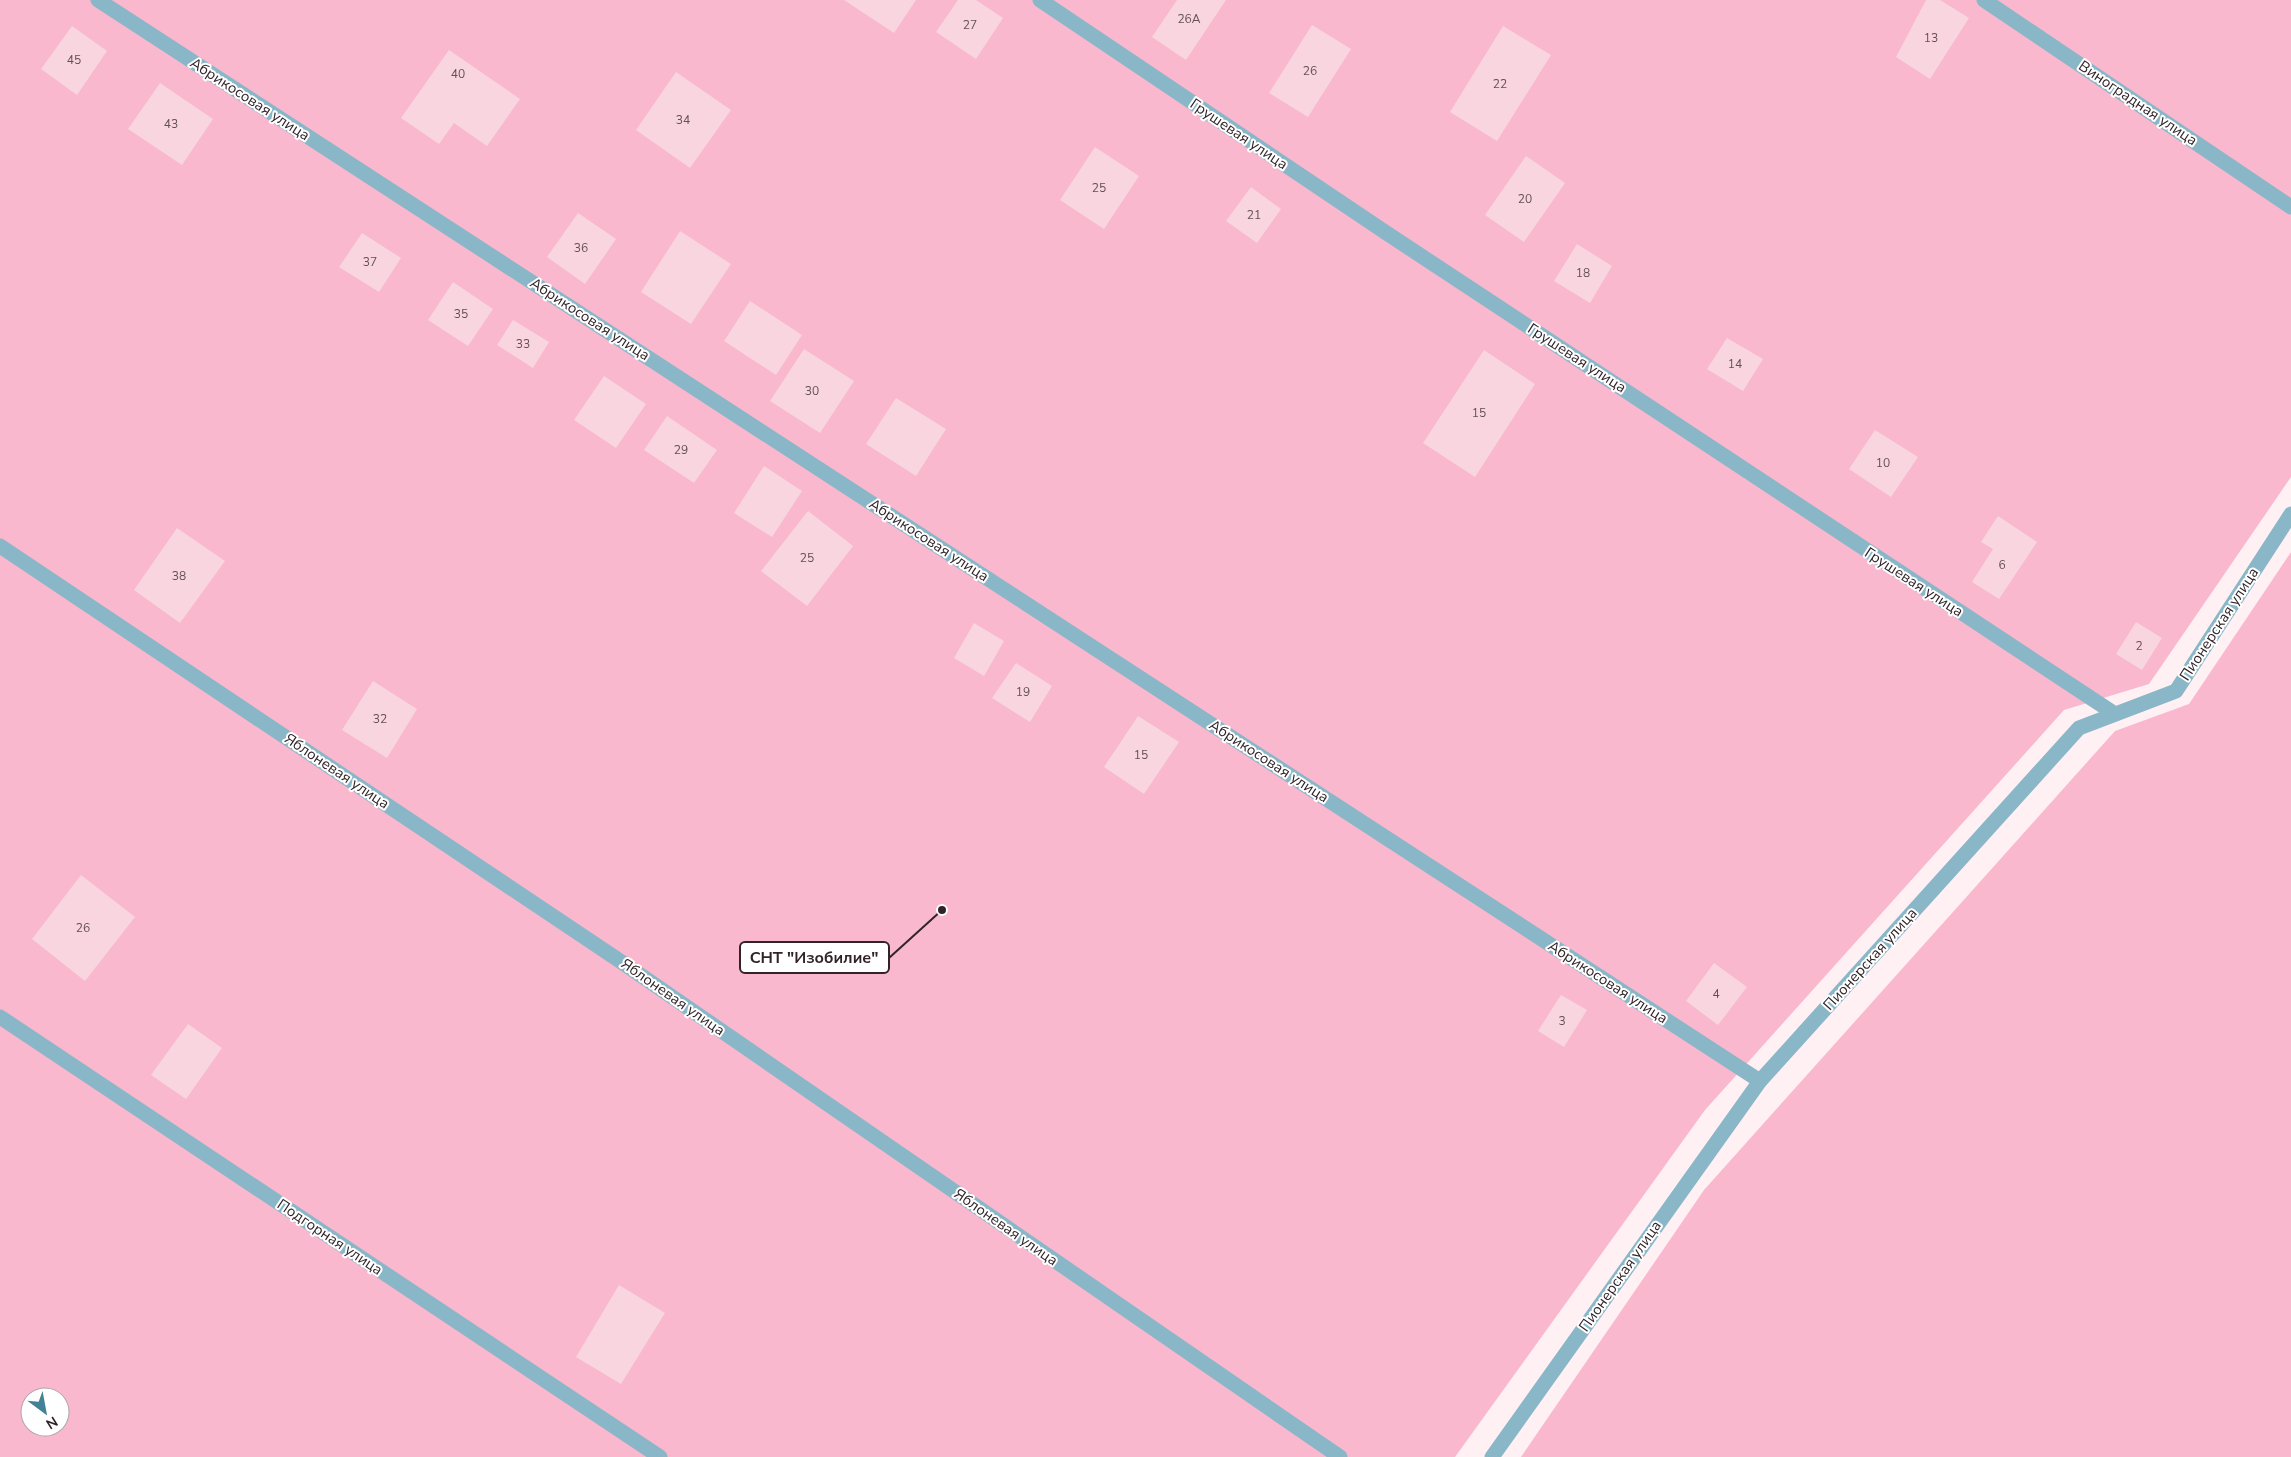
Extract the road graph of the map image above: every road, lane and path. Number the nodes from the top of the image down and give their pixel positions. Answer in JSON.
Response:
{"nodes":[{"id":1,"x":98,"y":0,"type":"edge"},
{"id":2,"x":1040,"y":0,"type":"edge"},
{"id":3,"x":1984,"y":0,"type":"edge"},
{"id":4,"x":2291,"y":207,"type":"edge"},
{"id":5,"x":2291,"y":514,"type":"edge"},
{"id":6,"x":0,"y":546,"type":"edge"},
{"id":7,"x":2115,"y":714,"type":"junction"},
{"id":8,"x":0,"y":1017,"type":"edge"},
{"id":9,"x":1760,"y":1081,"type":"junction"},
{"id":10,"x":660,"y":1457,"type":"edge"},
{"id":11,"x":1340,"y":1457,"type":"edge"},
{"id":12,"x":1492,"y":1457,"type":"edge"}],
"edges":[{"from":1,"to":9,"type":"street","name":"Абрикосовая улица"},
{"from":2,"to":7,"type":"street","name":"Грушевая улица"},
{"from":3,"to":4,"type":"street","name":"Виноградная улица"},
{"from":5,"to":7,"type":"street","name":"Пионерская улица"},
{"from":6,"to":11,"type":"street","name":"Яблоневая улица"},
{"from":7,"to":9,"type":"street","name":"Пионерская улица"},
{"from":8,"to":10,"type":"street","name":"Подгорная улица"},
{"from":9,"to":12,"type":"street","name":"Пионерская улица"}]}
